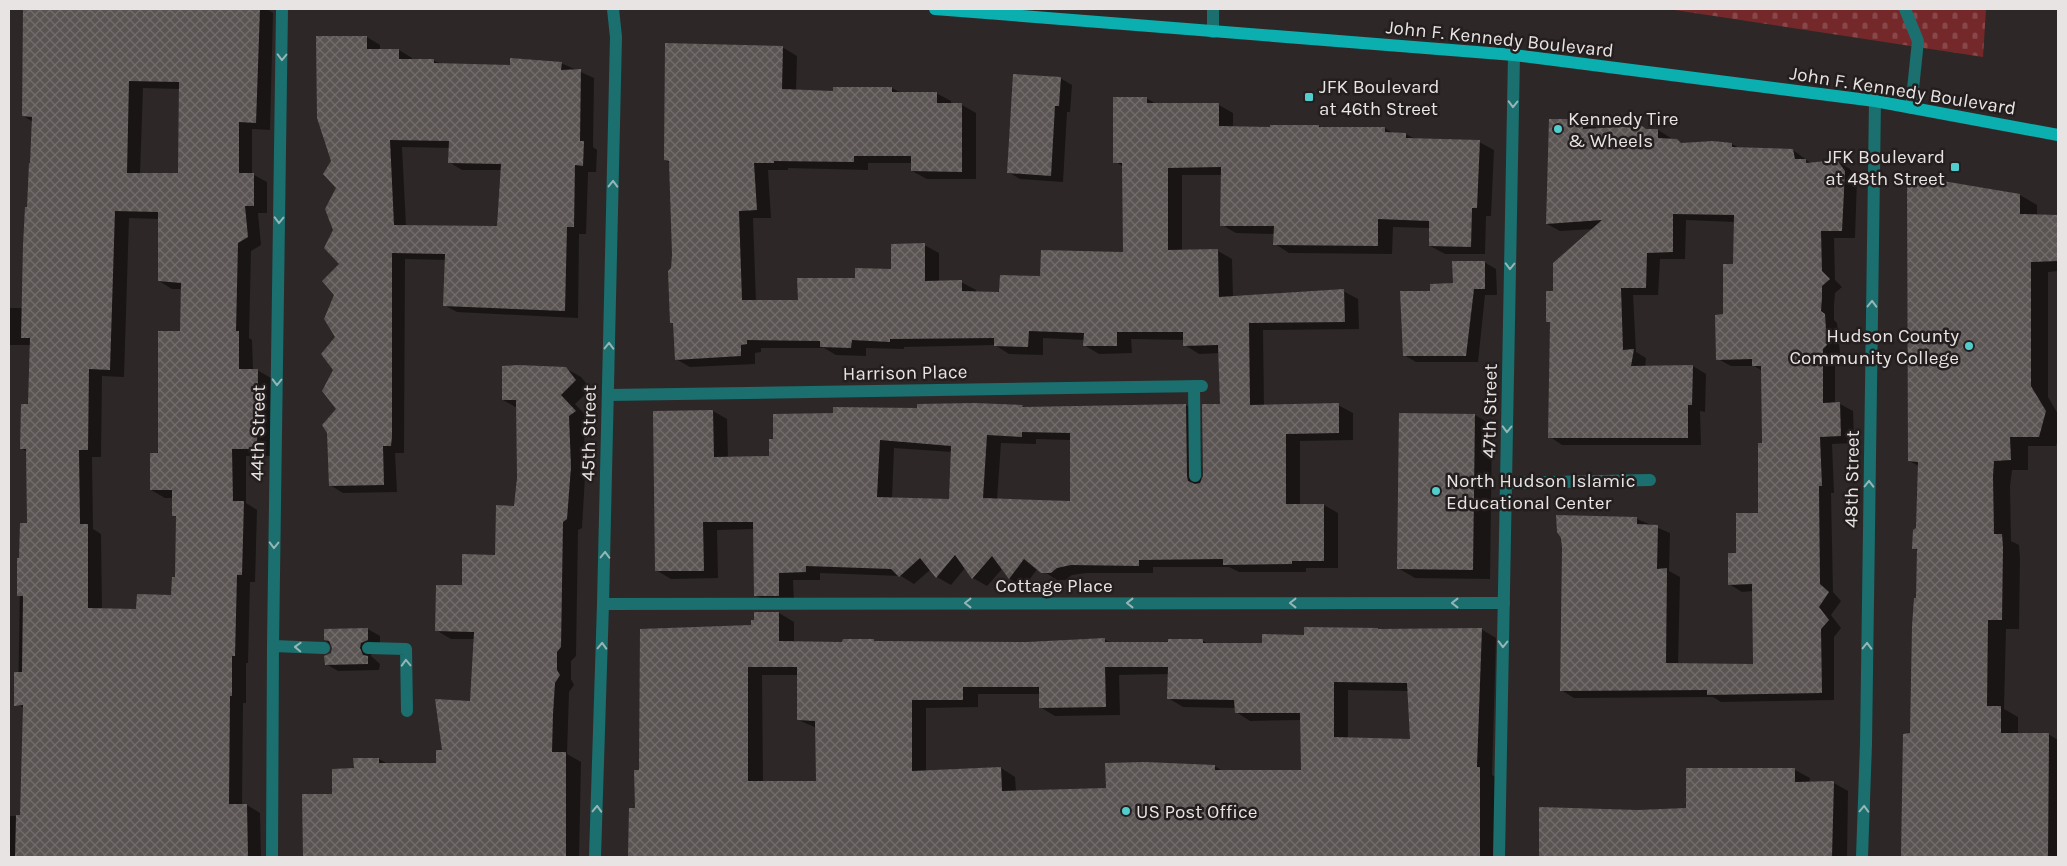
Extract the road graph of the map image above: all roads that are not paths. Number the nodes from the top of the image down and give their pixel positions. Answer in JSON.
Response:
{"nodes":[{"id":1,"x":282,"y":9,"type":"edge"},
{"id":2,"x":613,"y":9,"type":"edge"},
{"id":3,"x":935,"y":9,"type":"edge"},
{"id":4,"x":1213,"y":9,"type":"edge"},
{"id":5,"x":1905,"y":9,"type":"edge"},
{"id":6,"x":1213,"y":32,"type":"junction"},
{"id":7,"x":1514,"y":55,"type":"junction"},
{"id":8,"x":1875,"y":101,"type":"junction"},
{"id":9,"x":1911,"y":108,"type":"junction"},
{"id":10,"x":2058,"y":134,"type":"edge"},
{"id":11,"x":608,"y":395,"type":"junction"},
{"id":12,"x":1195,"y":476,"type":"dead end"},
{"id":13,"x":1650,"y":480,"type":"dead end"},
{"id":14,"x":1506,"y":484,"type":"junction"},
{"id":15,"x":1504,"y":603,"type":"junction"},
{"id":16,"x":604,"y":604,"type":"junction"},
{"id":17,"x":272,"y":646,"type":"junction"},
{"id":18,"x":324,"y":648,"type":"dead end"},
{"id":19,"x":368,"y":648,"type":"dead end"},
{"id":20,"x":407,"y":712,"type":"dead end"},
{"id":21,"x":272,"y":857,"type":"edge"},
{"id":22,"x":595,"y":857,"type":"edge"},
{"id":23,"x":1499,"y":857,"type":"edge"},
{"id":24,"x":1862,"y":857,"type":"edge"}],
"edges":[{"from":1,"to":17,"type":"street","name":"44th Street","one_way":true},
{"from":11,"to":2,"type":"street","name":"45th Street","one_way":true},
{"from":3,"to":6,"type":"main road","name":"John F. Kennedy Boulevard"},
{"from":4,"to":6,"type":"street"},
{"from":5,"to":9,"type":"street"},
{"from":6,"to":7,"type":"main road","name":"John F. Kennedy Boulevard"},
{"from":7,"to":8,"type":"main road","name":"John F. Kennedy Boulevard"},
{"from":7,"to":14,"type":"street","name":"47th Street","one_way":true},
{"from":8,"to":9,"type":"main road","name":"John F. Kennedy Boulevard"},
{"from":24,"to":8,"type":"street","name":"48th Street","one_way":true},
{"from":9,"to":10,"type":"main road","name":"John F. Kennedy Boulevard"},
{"from":11,"to":12,"type":"street","name":"Harrison Place"},
{"from":16,"to":11,"type":"street","name":"45th Street","one_way":true},
{"from":13,"to":14,"type":"street"},
{"from":14,"to":15,"type":"street","name":"47th Street"},
{"from":15,"to":16,"type":"street","name":"Cottage Place","one_way":true},
{"from":15,"to":23,"type":"street","name":"47th Street","one_way":true},
{"from":22,"to":16,"type":"street","name":"45th Street","one_way":true},
{"from":18,"to":17,"type":"street","one_way":true},
{"from":17,"to":21,"type":"street","name":"44th Street"},
{"from":20,"to":19,"type":"street","one_way":true}]}
